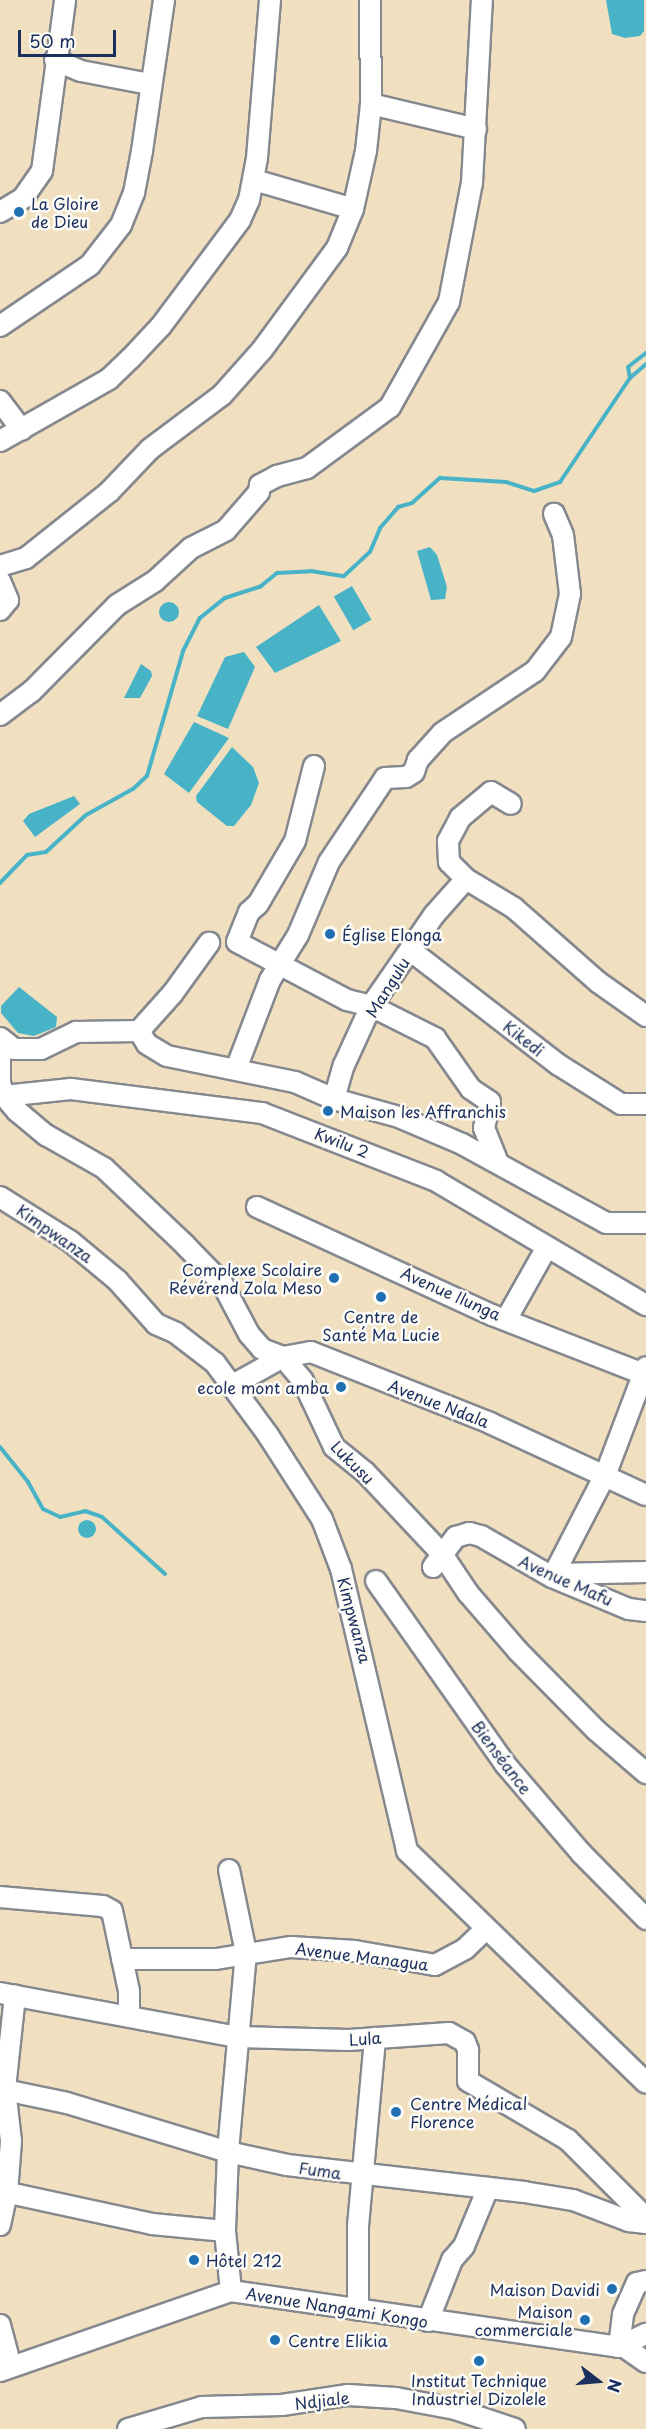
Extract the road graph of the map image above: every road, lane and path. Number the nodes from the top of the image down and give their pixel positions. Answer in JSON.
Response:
{"nodes":[{"id":1,"x":65,"y":0,"type":"edge"},
{"id":2,"x":164,"y":0,"type":"edge"},
{"id":3,"x":270,"y":0,"type":"edge"},
{"id":4,"x":370,"y":0,"type":"edge"},
{"id":5,"x":482,"y":0,"type":"edge"},
{"id":6,"x":55,"y":60,"type":"junction"},
{"id":7,"x":149,"y":84,"type":"junction"},
{"id":8,"x":371,"y":104,"type":"junction"},
{"id":9,"x":476,"y":129,"type":"junction"},
{"id":10,"x":254,"y":180,"type":"junction"},
{"id":11,"x":353,"y":210,"type":"junction"},
{"id":12,"x":0,"y":212,"type":"edge"},
{"id":13,"x":0,"y":326,"type":"edge"},
{"id":14,"x":0,"y":401,"type":"edge"},
{"id":15,"x":22,"y":430,"type":"junction"},
{"id":16,"x":0,"y":441,"type":"edge"},
{"id":17,"x":554,"y":514,"type":"dead end"},
{"id":18,"x":0,"y":566,"type":"edge"},
{"id":19,"x":0,"y":581,"type":"edge"},
{"id":20,"x":0,"y":610,"type":"edge"},
{"id":21,"x":0,"y":715,"type":"edge"},
{"id":22,"x":314,"y":766,"type":"dead end"},
{"id":23,"x":511,"y":804,"type":"dead end"},
{"id":24,"x":466,"y":879,"type":"junction"},
{"id":25,"x":209,"y":943,"type":"dead end"},
{"id":26,"x":410,"y":950,"type":"junction"},
{"id":27,"x":281,"y":964,"type":"junction"},
{"id":28,"x":371,"y":1006,"type":"junction"},
{"id":29,"x":646,"y":1016,"type":"edge"},
{"id":30,"x":139,"y":1030,"type":"junction"},
{"id":31,"x":0,"y":1040,"type":"edge"},
{"id":32,"x":236,"y":1070,"type":"junction"},
{"id":33,"x":4,"y":1096,"type":"junction"},
{"id":34,"x":334,"y":1099,"type":"junction"},
{"id":35,"x":646,"y":1104,"type":"edge"},
{"id":36,"x":498,"y":1163,"type":"junction"},
{"id":37,"x":0,"y":1197,"type":"edge"},
{"id":38,"x":257,"y":1207,"type":"dead end"},
{"id":39,"x":646,"y":1223,"type":"edge"},
{"id":40,"x":547,"y":1247,"type":"junction"},
{"id":41,"x":646,"y":1305,"type":"edge"},
{"id":42,"x":507,"y":1318,"type":"junction"},
{"id":43,"x":283,"y":1357,"type":"junction"},
{"id":44,"x":644,"y":1372,"type":"edge"},
{"id":45,"x":231,"y":1386,"type":"junction"},
{"id":46,"x":606,"y":1473,"type":"junction"},
{"id":47,"x":646,"y":1495,"type":"edge"},
{"id":48,"x":438,"y":1560,"type":"junction"},
{"id":49,"x":646,"y":1572,"type":"edge"},
{"id":50,"x":553,"y":1574,"type":"junction"},
{"id":51,"x":376,"y":1581,"type":"dead end"},
{"id":52,"x":646,"y":1611,"type":"edge"},
{"id":53,"x":641,"y":1760,"type":"edge"},
{"id":54,"x":229,"y":1870,"type":"dead end"},
{"id":55,"x":0,"y":1897,"type":"edge"},
{"id":56,"x":646,"y":1919,"type":"edge"},
{"id":57,"x":485,"y":1930,"type":"junction"},
{"id":58,"x":246,"y":1953,"type":"junction"},
{"id":59,"x":122,"y":1959,"type":"junction"},
{"id":60,"x":7,"y":1994,"type":"edge"},
{"id":61,"x":129,"y":2016,"type":"junction"},
{"id":62,"x":238,"y":2037,"type":"junction"},
{"id":63,"x":375,"y":2038,"type":"junction"},
{"id":64,"x":646,"y":2083,"type":"edge"},
{"id":65,"x":3,"y":2089,"type":"edge"},
{"id":66,"x":228,"y":2152,"type":"junction"},
{"id":67,"x":364,"y":2175,"type":"junction"},
{"id":68,"x":488,"y":2188,"type":"junction"},
{"id":69,"x":4,"y":2192,"type":"edge"},
{"id":70,"x":646,"y":2218,"type":"edge"},
{"id":71,"x":646,"y":2223,"type":"edge"},
{"id":72,"x":0,"y":2224,"type":"edge"},
{"id":73,"x":225,"y":2231,"type":"junction"},
{"id":74,"x":646,"y":2281,"type":"edge"},
{"id":75,"x":231,"y":2291,"type":"junction"},
{"id":76,"x":358,"y":2310,"type":"junction"},
{"id":77,"x":428,"y":2321,"type":"junction"},
{"id":78,"x":0,"y":2325,"type":"edge"},
{"id":79,"x":646,"y":2334,"type":"edge"},
{"id":80,"x":621,"y":2347,"type":"junction"},
{"id":81,"x":646,"y":2362,"type":"edge"},
{"id":82,"x":5,"y":2369,"type":"edge"},
{"id":83,"x":129,"y":2429,"type":"edge"},
{"id":84,"x":515,"y":2429,"type":"edge"}],
"edges":[{"from":1,"to":6,"type":"street"},
{"from":2,"to":7,"type":"street"},
{"from":3,"to":10,"type":"street"},
{"from":4,"to":8,"type":"street"},
{"from":5,"to":9,"type":"street"},
{"from":6,"to":7,"type":"street"},
{"from":6,"to":12,"type":"street"},
{"from":7,"to":13,"type":"street"},
{"from":8,"to":9,"type":"street"},
{"from":8,"to":11,"type":"street"},
{"from":9,"to":21,"type":"street"},
{"from":10,"to":11,"type":"street"},
{"from":10,"to":15,"type":"street"},
{"from":11,"to":18,"type":"street"},
{"from":14,"to":15,"type":"street"},
{"from":15,"to":16,"type":"street"},
{"from":17,"to":27,"type":"street"},
{"from":19,"to":20,"type":"street"},
{"from":22,"to":27,"type":"street"},
{"from":23,"to":24,"type":"street"},
{"from":24,"to":26,"type":"street","name":"Mangulu"},
{"from":24,"to":29,"type":"street"},
{"from":25,"to":30,"type":"street"},
{"from":26,"to":28,"type":"street","name":"Mangulu"},
{"from":26,"to":35,"type":"street","name":"Kikedi"},
{"from":27,"to":28,"type":"street"},
{"from":27,"to":32,"type":"street"},
{"from":28,"to":34,"type":"street","name":"Mangulu"},
{"from":28,"to":36,"type":"street"},
{"from":30,"to":31,"type":"street"},
{"from":30,"to":32,"type":"street"},
{"from":31,"to":33,"type":"street"},
{"from":32,"to":34,"type":"street"},
{"from":33,"to":40,"type":"street","name":"Kwilu 2"},
{"from":33,"to":43,"type":"street","name":"Lukusu"},
{"from":34,"to":36,"type":"street"},
{"from":36,"to":39,"type":"street"},
{"from":37,"to":45,"type":"street","name":"Kimpwanza"},
{"from":38,"to":42,"type":"street","name":"Avenue Ilunga"},
{"from":40,"to":41,"type":"street","name":"Kwilu 2"},
{"from":40,"to":42,"type":"street"},
{"from":42,"to":44,"type":"street","name":"Avenue Ilunga"},
{"from":43,"to":45,"type":"street","name":"Avenue Ndala"},
{"from":43,"to":46,"type":"street","name":"Avenue Ndala"},
{"from":43,"to":48,"type":"street","name":"Lukusu"},
{"from":44,"to":46,"type":"street"},
{"from":45,"to":57,"type":"street","name":"Kimpwanza"},
{"from":46,"to":47,"type":"street","name":"Avenue Ndala"},
{"from":46,"to":50,"type":"street"},
{"from":48,"to":50,"type":"street","name":"Avenue Mafu"},
{"from":48,"to":53,"type":"street","name":"Lukusu"},
{"from":49,"to":50,"type":"street"},
{"from":50,"to":52,"type":"street","name":"Avenue Mafu"},
{"from":51,"to":56,"type":"street","name":"Bienséance"},
{"from":54,"to":58,"type":"street"},
{"from":55,"to":59,"type":"street"},
{"from":57,"to":58,"type":"street","name":"Avenue Managua"},
{"from":57,"to":64,"type":"street","name":"Kimpwanza"},
{"from":58,"to":59,"type":"street","name":"Avenue Managua"},
{"from":58,"to":62,"type":"street"},
{"from":59,"to":61,"type":"street"},
{"from":60,"to":61,"type":"street","name":"Lula"},
{"from":60,"to":65,"type":"street"},
{"from":61,"to":62,"type":"street","name":"Lula"},
{"from":62,"to":63,"type":"street","name":"Lula"},
{"from":62,"to":66,"type":"street"},
{"from":63,"to":67,"type":"street"},
{"from":63,"to":70,"type":"street","name":"Lula"},
{"from":65,"to":66,"type":"street","name":"Fuma"},
{"from":65,"to":69,"type":"street"},
{"from":66,"to":67,"type":"street","name":"Fuma"},
{"from":66,"to":73,"type":"street"},
{"from":67,"to":68,"type":"street","name":"Fuma"},
{"from":67,"to":76,"type":"street"},
{"from":68,"to":71,"type":"street","name":"Fuma"},
{"from":68,"to":77,"type":"street"},
{"from":69,"to":72,"type":"street"},
{"from":69,"to":73,"type":"street"},
{"from":73,"to":75,"type":"street"},
{"from":74,"to":80,"type":"street"},
{"from":75,"to":76,"type":"street","name":"Avenue Nangami Kongo"},
{"from":75,"to":82,"type":"street","name":"Avenue Nangami Kongo"},
{"from":76,"to":77,"type":"street","name":"Avenue Nangami Kongo"},
{"from":77,"to":80,"type":"street","name":"Avenue Nangami Kongo"},
{"from":78,"to":82,"type":"street"},
{"from":79,"to":80,"type":"street"},
{"from":80,"to":81,"type":"street"},
{"from":83,"to":84,"type":"street","name":"Ndjiale"}]}
